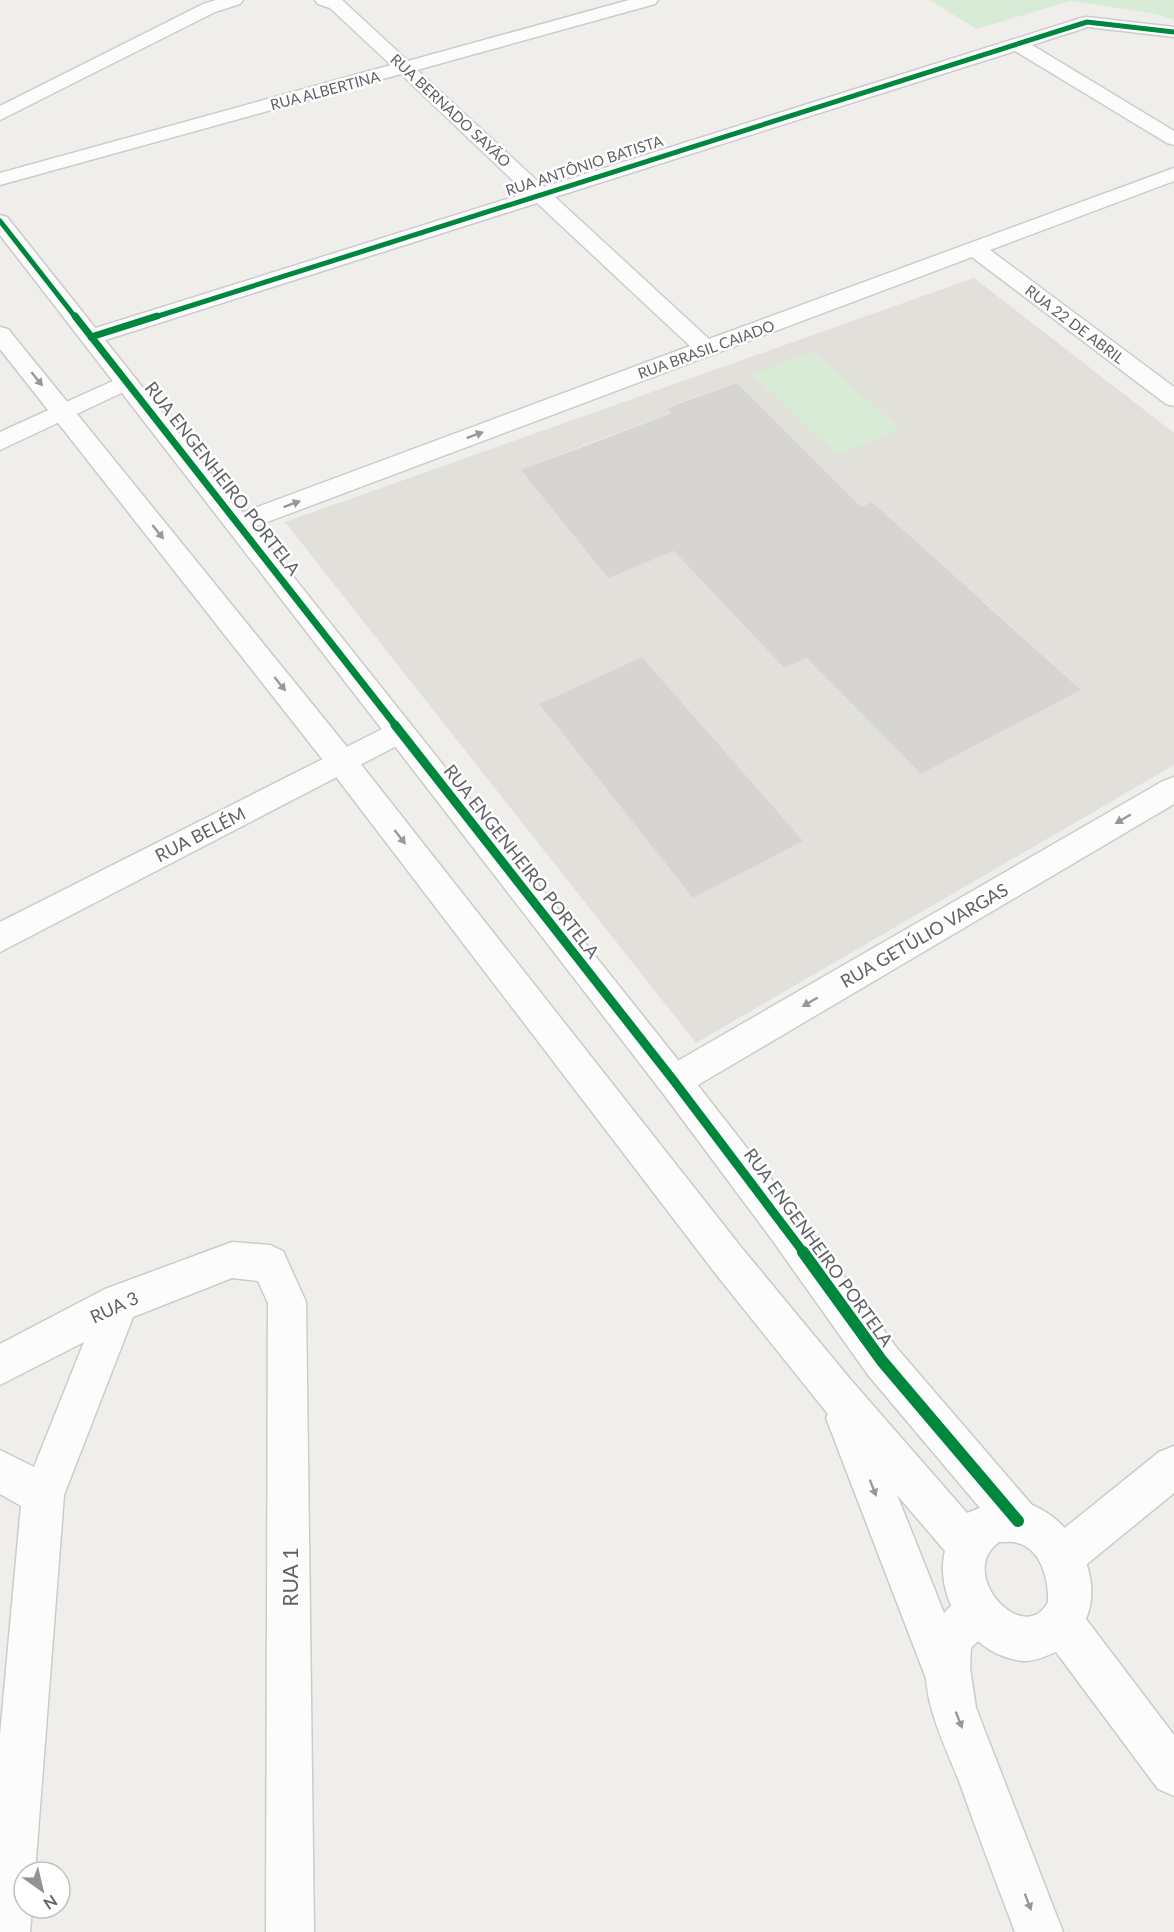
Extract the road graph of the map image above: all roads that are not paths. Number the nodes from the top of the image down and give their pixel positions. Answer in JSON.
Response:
{"nodes":[{"id":1,"x":234,"y":0,"type":"edge"},
{"id":2,"x":324,"y":0,"type":"edge"},
{"id":3,"x":649,"y":0,"type":"edge"},
{"id":4,"x":1174,"y":32,"type":"edge"},
{"id":5,"x":1017,"y":44,"type":"junction"},
{"id":6,"x":405,"y":67,"type":"junction"},
{"id":7,"x":0,"y":114,"type":"edge"},
{"id":8,"x":1174,"y":139,"type":"edge"},
{"id":9,"x":1174,"y":174,"type":"edge"},
{"id":10,"x":0,"y":179,"type":"edge"},
{"id":11,"x":542,"y":194,"type":"junction"},
{"id":12,"x":0,"y":221,"type":"edge"},
{"id":13,"x":975,"y":249,"type":"junction"},
{"id":14,"x":0,"y":333,"type":"edge"},
{"id":15,"x":91,"y":337,"type":"junction"},
{"id":16,"x":706,"y":349,"type":"junction"},
{"id":17,"x":126,"y":382,"type":"junction"},
{"id":18,"x":1174,"y":399,"type":"edge"},
{"id":19,"x":63,"y":412,"type":"junction"},
{"id":20,"x":0,"y":442,"type":"edge"},
{"id":21,"x":237,"y":524,"type":"junction"},
{"id":22,"x":400,"y":731,"type":"junction"},
{"id":23,"x":341,"y":761,"type":"junction"},
{"id":24,"x":1174,"y":789,"type":"edge"},
{"id":25,"x":0,"y":938,"type":"edge"},
{"id":26,"x":674,"y":1081,"type":"junction"},
{"id":27,"x":232,"y":1260,"type":"joint"},
{"id":28,"x":119,"y":1303,"type":"junction"},
{"id":29,"x":0,"y":1365,"type":"edge"},
{"id":30,"x":837,"y":1394,"type":"junction"},
{"id":31,"x":1174,"y":1467,"type":"edge"},
{"id":32,"x":0,"y":1471,"type":"edge"},
{"id":33,"x":43,"y":1495,"type":"junction"},
{"id":34,"x":1017,"y":1521,"type":"junction"},
{"id":35,"x":968,"y":1546,"type":"junction"},
{"id":36,"x":1061,"y":1558,"type":"junction"},
{"id":37,"x":978,"y":1611,"type":"junction"},
{"id":38,"x":1061,"y":1622,"type":"junction"},
{"id":39,"x":948,"y":1678,"type":"junction"},
{"id":40,"x":1174,"y":1773,"type":"edge"},
{"id":41,"x":6,"y":1932,"type":"edge"},
{"id":42,"x":290,"y":1932,"type":"edge"},
{"id":43,"x":1039,"y":1932,"type":"edge"}],
"edges":[{"from":1,"to":7,"type":"street"},
{"from":2,"to":6,"type":"street","name":"RUA BERNADO SAYÃO"},
{"from":3,"to":6,"type":"street","name":"RUA ALBERTINA"},
{"from":4,"to":5,"type":"street","name":"RUA ANTÔNIO BATISTA"},
{"from":5,"to":8,"type":"street"},
{"from":5,"to":11,"type":"street","name":"RUA ANTÔNIO BATISTA"},
{"from":6,"to":10,"type":"street","name":"RUA ALBERTINA"},
{"from":6,"to":11,"type":"street","name":"RUA BERNADO SAYÃO"},
{"from":9,"to":13,"type":"street","name":"RUA BRASIL CAIADO"},
{"from":11,"to":15,"type":"street","name":"RUA ANTÔNIO BATISTA"},
{"from":11,"to":16,"type":"street","name":"RUA BERNADO SAYÃO"},
{"from":12,"to":15,"type":"street","name":"RUA ENGENHEIRO PORTELA"},
{"from":13,"to":16,"type":"street","name":"RUA BRASIL CAIADO"},
{"from":13,"to":18,"type":"street","name":"RUA 22 DE ABRIL"},
{"from":14,"to":19,"type":"street","one_way":true},
{"from":15,"to":17,"type":"street","name":"RUA ENGENHEIRO PORTELA"},
{"from":21,"to":16,"type":"street","name":"RUA BRASIL CAIADO","one_way":true},
{"from":17,"to":19,"type":"street"},
{"from":17,"to":21,"type":"street","name":"RUA ENGENHEIRO PORTELA"},
{"from":19,"to":20,"type":"street"},
{"from":19,"to":23,"type":"street","one_way":true},
{"from":21,"to":22,"type":"street","name":"RUA ENGENHEIRO PORTELA"},
{"from":22,"to":23,"type":"street","name":"RUA BELÉM"},
{"from":22,"to":26,"type":"street","name":"RUA ENGENHEIRO PORTELA"},
{"from":23,"to":25,"type":"street","name":"RUA BELÉM"},
{"from":23,"to":30,"type":"street","one_way":true},
{"from":24,"to":26,"type":"street","name":"RUA GETÚLIO VARGAS","one_way":true},
{"from":26,"to":34,"type":"street","name":"RUA ENGENHEIRO PORTELA"},
{"from":27,"to":28,"type":"street","name":"RUA 3"},
{"from":27,"to":42,"type":"street","name":"RUA 1"},
{"from":28,"to":29,"type":"street","name":"RUA 3"},
{"from":28,"to":33,"type":"street"},
{"from":30,"to":35,"type":"street"},
{"from":30,"to":39,"type":"street","one_way":true},
{"from":31,"to":36,"type":"street"},
{"from":32,"to":33,"type":"street"},
{"from":33,"to":41,"type":"street"},
{"from":34,"to":35,"type":"street"},
{"from":34,"to":36,"type":"street"},
{"from":35,"to":37,"type":"street"},
{"from":36,"to":38,"type":"street"},
{"from":37,"to":38,"type":"street"},
{"from":37,"to":39,"type":"street"},
{"from":38,"to":40,"type":"street"},
{"from":39,"to":43,"type":"street","one_way":true}]}
